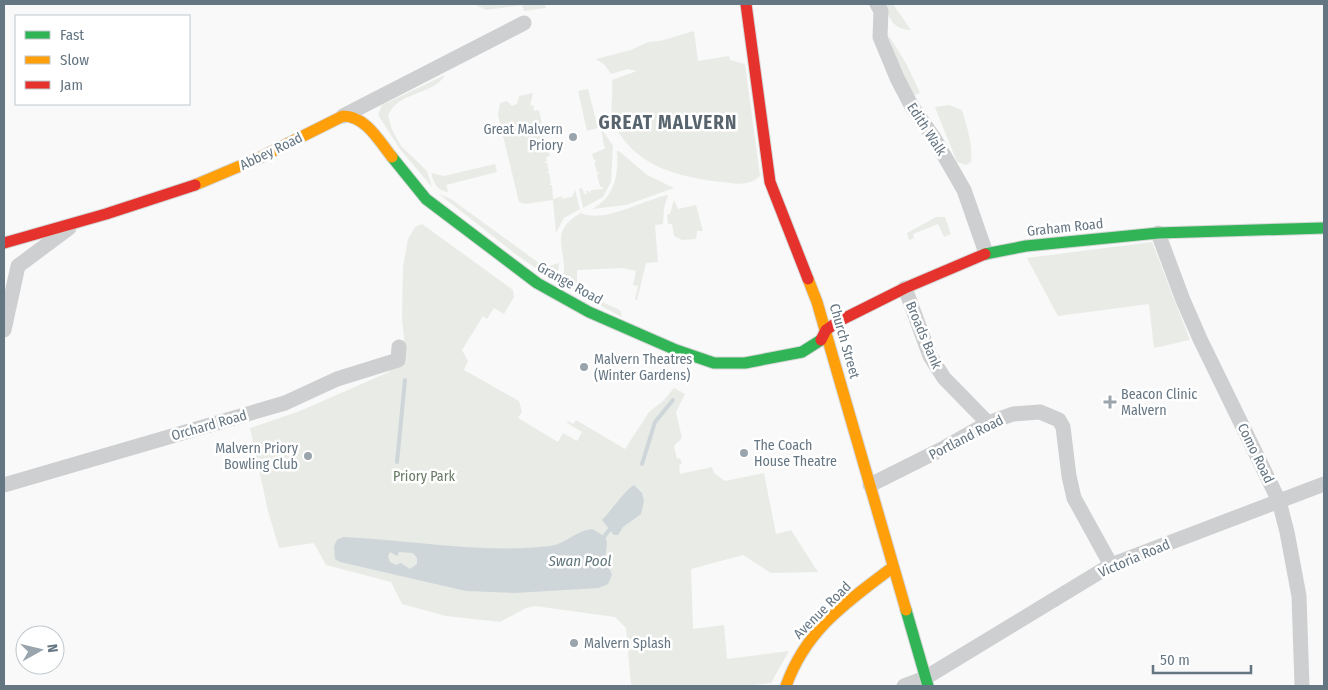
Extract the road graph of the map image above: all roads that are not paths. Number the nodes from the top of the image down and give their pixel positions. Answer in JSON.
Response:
{"nodes":[{"id":1,"x":746,"y":4,"type":"edge"},
{"id":2,"x":879,"y":7,"type":"edge"},
{"id":3,"x":524,"y":23,"type":"dead end"},
{"id":4,"x":342,"y":116,"type":"junction"},
{"id":5,"x":76,"y":223,"type":"junction"},
{"id":6,"x":1324,"y":228,"type":"edge"},
{"id":7,"x":1158,"y":233,"type":"junction"},
{"id":8,"x":4,"y":243,"type":"edge"},
{"id":9,"x":986,"y":253,"type":"junction"},
{"id":10,"x":905,"y":288,"type":"junction"},
{"id":11,"x":4,"y":330,"type":"edge"},
{"id":12,"x":826,"y":330,"type":"junction"},
{"id":13,"x":399,"y":347,"type":"dead end"},
{"id":14,"x":988,"y":423,"type":"junction"},
{"id":15,"x":1324,"y":484,"type":"edge"},
{"id":16,"x":4,"y":485,"type":"edge"},
{"id":17,"x":870,"y":485,"type":"junction"},
{"id":18,"x":1279,"y":501,"type":"junction"},
{"id":19,"x":1111,"y":565,"type":"junction"},
{"id":20,"x":893,"y":567,"type":"junction"},
{"id":21,"x":926,"y":682,"type":"edge"},
{"id":22,"x":786,"y":686,"type":"edge"},
{"id":23,"x":904,"y":686,"type":"edge"},
{"id":24,"x":1302,"y":686,"type":"edge"}],
"edges":[{"from":1,"to":12,"type":"street","name":"Church Street"},
{"from":2,"to":9,"type":"street","name":"Edith Walk"},
{"from":3,"to":4,"type":"street","name":"Abbey Road"},
{"from":4,"to":5,"type":"street","name":"Abbey Road"},
{"from":4,"to":12,"type":"street","name":"Grange Road"},
{"from":5,"to":8,"type":"street","name":"Abbey Road"},
{"from":5,"to":11,"type":"street"},
{"from":6,"to":7,"type":"street","name":"Graham Road"},
{"from":7,"to":9,"type":"street","name":"Graham Road"},
{"from":7,"to":18,"type":"street","name":"Como Road"},
{"from":9,"to":10,"type":"street","name":"Graham Road"},
{"from":10,"to":12,"type":"street","name":"Graham Road"},
{"from":10,"to":14,"type":"street","name":"Broads Bank"},
{"from":12,"to":17,"type":"street","name":"Church Street"},
{"from":13,"to":16,"type":"street","name":"Orchard Road"},
{"from":14,"to":17,"type":"street","name":"Portland Road"},
{"from":14,"to":19,"type":"street","name":"Portland Road"},
{"from":15,"to":18,"type":"street","name":"Victoria Road"},
{"from":17,"to":20,"type":"street","name":"Church Street"},
{"from":18,"to":19,"type":"street","name":"Victoria Road"},
{"from":18,"to":24,"type":"street","name":"Como Road"},
{"from":19,"to":21,"type":"street","name":"Victoria Road"},
{"from":20,"to":21,"type":"street","name":"Church Street"},
{"from":20,"to":22,"type":"street","name":"Avenue Road"},
{"from":21,"to":23,"type":"street","name":"Victoria Road"}]}
